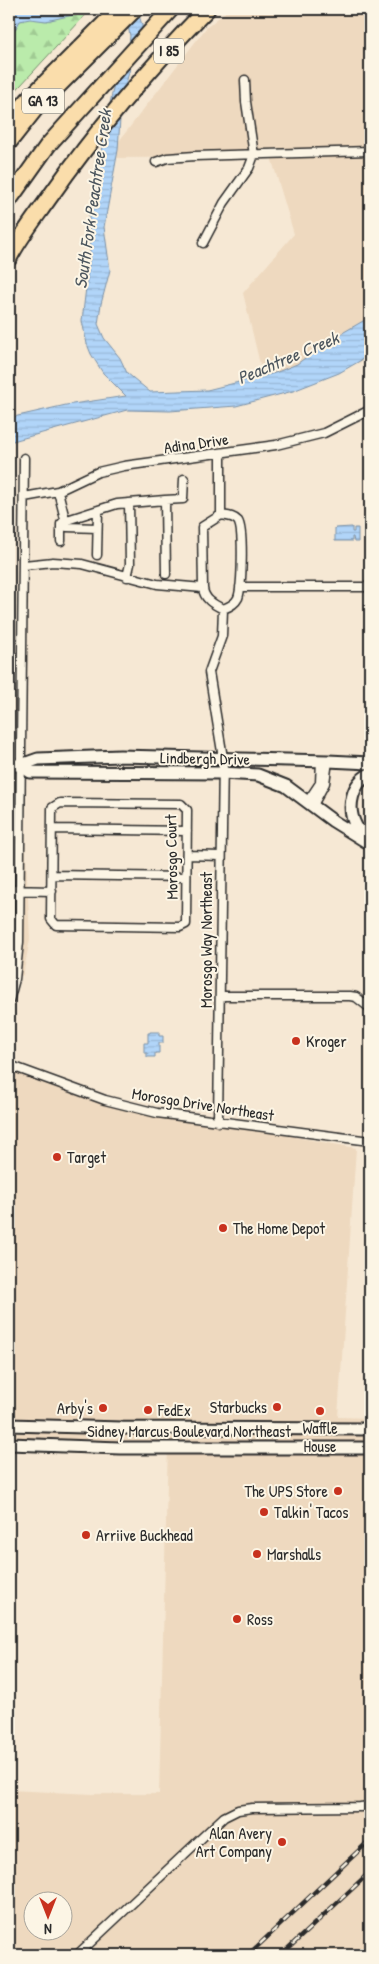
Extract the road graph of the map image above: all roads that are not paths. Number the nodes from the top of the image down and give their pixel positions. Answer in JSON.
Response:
{"nodes":[{"id":1,"x":119,"y":9,"type":"edge"},
{"id":2,"x":135,"y":9,"type":"edge"},
{"id":3,"x":171,"y":9,"type":"edge"},
{"id":4,"x":207,"y":9,"type":"edge"},
{"id":5,"x":75,"y":59,"type":"junction"},
{"id":6,"x":245,"y":80,"type":"dead end"},
{"id":7,"x":9,"y":123,"type":"edge"},
{"id":8,"x":9,"y":142,"type":"edge"},
{"id":9,"x":48,"y":145,"type":"junction"},
{"id":10,"x":370,"y":151,"type":"edge"},
{"id":11,"x":254,"y":155,"type":"junction"},
{"id":12,"x":156,"y":162,"type":"dead end"},
{"id":13,"x":9,"y":183,"type":"edge"},
{"id":14,"x":9,"y":200,"type":"edge"},
{"id":15,"x":203,"y":243,"type":"dead end"},
{"id":16,"x":9,"y":258,"type":"edge"},
{"id":17,"x":370,"y":410,"type":"edge"},
{"id":18,"x":221,"y":454,"type":"junction"},
{"id":19,"x":24,"y":458,"type":"dead end"},
{"id":20,"x":184,"y":480,"type":"dead end"},
{"id":21,"x":58,"y":491,"type":"junction"},
{"id":22,"x":24,"y":498,"type":"junction"},
{"id":23,"x":165,"y":500,"type":"junction"},
{"id":24,"x":129,"y":503,"type":"junction"},
{"id":25,"x":98,"y":511,"type":"junction"},
{"id":26,"x":221,"y":515,"type":"junction"},
{"id":27,"x":64,"y":520,"type":"junction"},
{"id":28,"x":97,"y":528,"type":"junction"},
{"id":29,"x":62,"y":541,"type":"dead end"},
{"id":30,"x":97,"y":554,"type":"dead end"},
{"id":31,"x":24,"y":565,"type":"junction"},
{"id":32,"x":166,"y":574,"type":"dead end"},
{"id":33,"x":127,"y":577,"type":"junction"},
{"id":34,"x":370,"y":587,"type":"edge"},
{"id":35,"x":203,"y":588,"type":"junction"},
{"id":36,"x":240,"y":588,"type":"junction"},
{"id":37,"x":223,"y":609,"type":"junction"},
{"id":38,"x":223,"y":758,"type":"junction"},
{"id":39,"x":325,"y":761,"type":"junction"},
{"id":40,"x":370,"y":763,"type":"edge"},
{"id":41,"x":9,"y":765,"type":"edge"},
{"id":42,"x":21,"y":765,"type":"junction"},
{"id":43,"x":222,"y":773,"type":"junction"},
{"id":44,"x":370,"y":774,"type":"edge"},
{"id":45,"x":310,"y":803,"type":"junction"},
{"id":46,"x":52,"y":829,"type":"junction"},
{"id":47,"x":187,"y":831,"type":"junction"},
{"id":48,"x":370,"y":842,"type":"edge"},
{"id":49,"x":186,"y":855,"type":"junction"},
{"id":50,"x":220,"y":856,"type":"junction"},
{"id":51,"x":52,"y":875,"type":"junction"},
{"id":52,"x":186,"y":877,"type":"junction"},
{"id":53,"x":9,"y":890,"type":"edge"},
{"id":54,"x":19,"y":890,"type":"junction"},
{"id":55,"x":52,"y":891,"type":"junction"},
{"id":56,"x":220,"y":996,"type":"junction"},
{"id":57,"x":9,"y":1001,"type":"edge"},
{"id":58,"x":370,"y":1008,"type":"edge"},
{"id":59,"x":9,"y":1065,"type":"edge"},
{"id":60,"x":218,"y":1122,"type":"junction"},
{"id":61,"x":370,"y":1141,"type":"edge"},
{"id":62,"x":9,"y":1425,"type":"edge"},
{"id":63,"x":370,"y":1428,"type":"edge"},
{"id":64,"x":9,"y":1444,"type":"edge"},
{"id":65,"x":370,"y":1448,"type":"edge"},
{"id":66,"x":370,"y":1806,"type":"edge"},
{"id":67,"x":77,"y":1955,"type":"edge"}],
"edges":[{"from":1,"to":5,"type":"highway","number":"GA 13"},
{"from":2,"to":5,"type":"highway","number":"GA 13"},
{"from":3,"to":9,"type":"highway","number":"I 85"},
{"from":4,"to":16,"type":"highway","number":"I 85"},
{"from":5,"to":7,"type":"highway","number":"GA 13"},
{"from":5,"to":8,"type":"highway","number":"GA 13"},
{"from":6,"to":11,"type":"street"},
{"from":9,"to":13,"type":"highway"},
{"from":9,"to":14,"type":"highway","number":"I 85"},
{"from":10,"to":11,"type":"street"},
{"from":11,"to":12,"type":"street"},
{"from":11,"to":15,"type":"street"},
{"from":17,"to":18,"type":"street","name":"Adina Drive"},
{"from":18,"to":21,"type":"street","name":"Adina Drive"},
{"from":18,"to":26,"type":"street"},
{"from":19,"to":22,"type":"street"},
{"from":20,"to":23,"type":"street"},
{"from":21,"to":22,"type":"street","name":"Adina Drive"},
{"from":21,"to":27,"type":"street"},
{"from":22,"to":31,"type":"street"},
{"from":23,"to":24,"type":"street"},
{"from":23,"to":32,"type":"street"},
{"from":24,"to":25,"type":"street"},
{"from":24,"to":33,"type":"street"},
{"from":25,"to":27,"type":"street"},
{"from":25,"to":28,"type":"street"},
{"from":26,"to":35,"type":"street"},
{"from":26,"to":36,"type":"street"},
{"from":27,"to":28,"type":"street"},
{"from":27,"to":29,"type":"street"},
{"from":28,"to":30,"type":"street"},
{"from":31,"to":33,"type":"street"},
{"from":31,"to":42,"type":"street"},
{"from":33,"to":35,"type":"street"},
{"from":34,"to":36,"type":"street"},
{"from":35,"to":37,"type":"street"},
{"from":36,"to":37,"type":"street"},
{"from":37,"to":38,"type":"street","name":"Morosgo Way Northeast"},
{"from":38,"to":39,"type":"main road"},
{"from":38,"to":42,"type":"main road"},
{"from":38,"to":43,"type":"street","name":"Morosgo Way Northeast"},
{"from":39,"to":40,"type":"main road"},
{"from":39,"to":45,"type":"street"},
{"from":41,"to":42,"type":"main road"},
{"from":42,"to":43,"type":"main road","name":"Lindbergh Drive"},
{"from":42,"to":54,"type":"street"},
{"from":43,"to":45,"type":"main road","name":"Lindbergh Drive"},
{"from":43,"to":50,"type":"street","name":"Morosgo Way Northeast"},
{"from":44,"to":48,"type":"main road"},
{"from":45,"to":48,"type":"main road","name":"Lindbergh Drive"},
{"from":46,"to":47,"type":"street"},
{"from":46,"to":47,"type":"street","name":"Morosgo Court"},
{"from":46,"to":51,"type":"street","name":"Morosgo Court"},
{"from":47,"to":49,"type":"street","name":"Morosgo Court"},
{"from":49,"to":50,"type":"street"},
{"from":49,"to":52,"type":"street","name":"Morosgo Court"},
{"from":50,"to":56,"type":"street","name":"Morosgo Way Northeast"},
{"from":51,"to":52,"type":"street"},
{"from":51,"to":55,"type":"street","name":"Morosgo Court"},
{"from":52,"to":55,"type":"street","name":"Morosgo Court"},
{"from":53,"to":54,"type":"street"},
{"from":54,"to":55,"type":"street"},
{"from":54,"to":57,"type":"street"},
{"from":56,"to":58,"type":"street"},
{"from":56,"to":60,"type":"street","name":"Morosgo Way Northeast"},
{"from":59,"to":60,"type":"street","name":"Morosgo Drive Northeast"},
{"from":60,"to":61,"type":"street","name":"Morosgo Drive Northeast"},
{"from":62,"to":63,"type":"main road","name":"Sidney Marcus Boulevard Northeast"},
{"from":64,"to":65,"type":"main road","name":"Sidney Marcus Boulevard Northeast"},
{"from":66,"to":67,"type":"street"}]}
